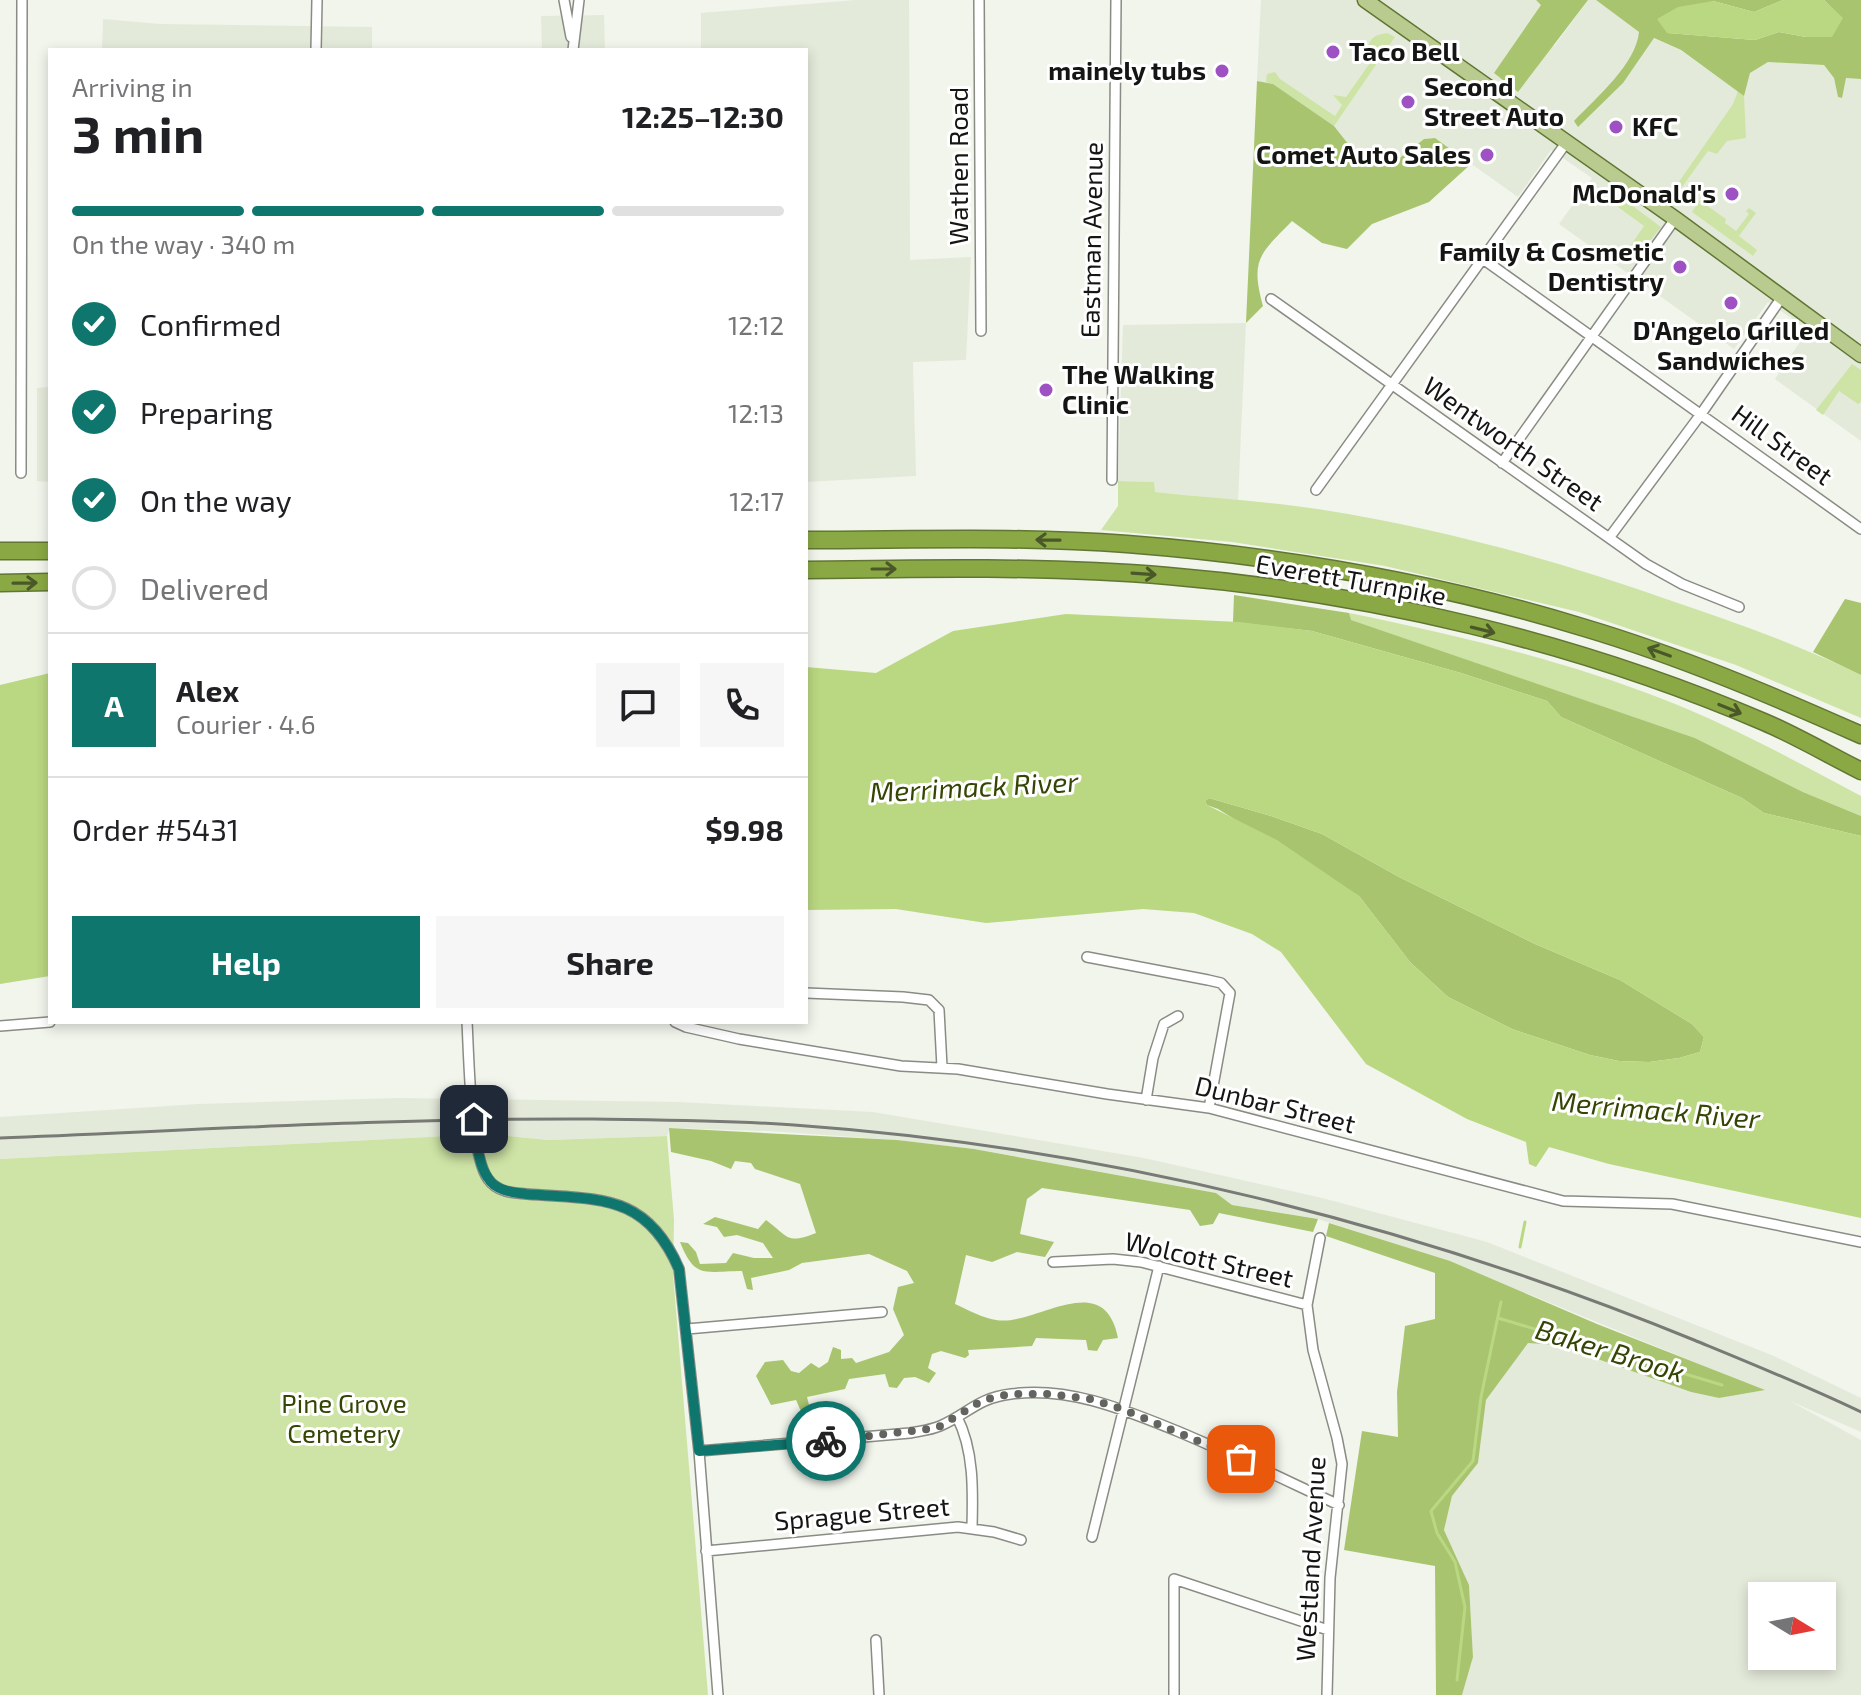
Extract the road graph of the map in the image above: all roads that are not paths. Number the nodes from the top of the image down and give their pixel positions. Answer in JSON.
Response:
{"nodes":[{"id":1,"x":22,"y":0,"type":"edge"},
{"id":2,"x":317,"y":0,"type":"edge"},
{"id":3,"x":564,"y":0,"type":"edge"},
{"id":4,"x":579,"y":0,"type":"edge"},
{"id":5,"x":979,"y":0,"type":"edge"},
{"id":6,"x":1116,"y":0,"type":"edge"},
{"id":7,"x":1365,"y":0,"type":"edge"},
{"id":8,"x":573,"y":47,"type":"edge"},
{"id":9,"x":316,"y":48,"type":"edge"},
{"id":10,"x":1566,"y":143,"type":"junction"},
{"id":11,"x":1675,"y":219,"type":"junction"},
{"id":12,"x":1483,"y":259,"type":"junction"},
{"id":13,"x":1782,"y":297,"type":"junction"},
{"id":14,"x":1271,"y":299,"type":"dead end"},
{"id":15,"x":981,"y":331,"type":"dead end"},
{"id":16,"x":1593,"y":335,"type":"junction"},
{"id":17,"x":1861,"y":355,"type":"edge"},
{"id":18,"x":1391,"y":386,"type":"junction"},
{"id":19,"x":1701,"y":414,"type":"junction"},
{"id":20,"x":1502,"y":463,"type":"junction"},
{"id":21,"x":21,"y":473,"type":"dead end"},
{"id":22,"x":1112,"y":480,"type":"dead end"},
{"id":23,"x":1316,"y":490,"type":"dead end"},
{"id":24,"x":1861,"y":529,"type":"edge"},
{"id":25,"x":1609,"y":538,"type":"junction"},
{"id":26,"x":808,"y":540,"type":"edge"},
{"id":27,"x":0,"y":551,"type":"edge"},
{"id":28,"x":48,"y":551,"type":"edge"},
{"id":29,"x":808,"y":570,"type":"edge"},
{"id":30,"x":48,"y":582,"type":"edge"},
{"id":31,"x":0,"y":583,"type":"edge"},
{"id":32,"x":1739,"y":607,"type":"dead end"},
{"id":33,"x":1861,"y":735,"type":"edge"},
{"id":34,"x":1861,"y":773,"type":"edge"},
{"id":35,"x":1087,"y":957,"type":"dead end"},
{"id":36,"x":808,"y":993,"type":"edge"},
{"id":37,"x":1178,"y":1016,"type":"dead end"},
{"id":38,"x":48,"y":1022,"type":"edge"},
{"id":39,"x":467,"y":1024,"type":"edge"},
{"id":40,"x":679,"y":1024,"type":"edge"},
{"id":41,"x":0,"y":1026,"type":"edge"},
{"id":42,"x":942,"y":1067,"type":"junction"},
{"id":43,"x":1146,"y":1100,"type":"junction"},
{"id":44,"x":1209,"y":1108,"type":"junction"},
{"id":45,"x":1320,"y":1238,"type":"dead end"},
{"id":46,"x":1861,"y":1242,"type":"edge"},
{"id":47,"x":1053,"y":1262,"type":"dead end"},
{"id":48,"x":1159,"y":1266,"type":"junction"},
{"id":49,"x":1307,"y":1305,"type":"junction"},
{"id":50,"x":882,"y":1312,"type":"dead end"},
{"id":51,"x":687,"y":1329,"type":"junction"},
{"id":52,"x":1122,"y":1409,"type":"junction"},
{"id":53,"x":957,"y":1417,"type":"junction"},
{"id":54,"x":699,"y":1451,"type":"junction"},
{"id":55,"x":1339,"y":1505,"type":"junction"},
{"id":56,"x":972,"y":1527,"type":"junction"},
{"id":57,"x":1092,"y":1537,"type":"dead end"},
{"id":58,"x":1021,"y":1540,"type":"dead end"},
{"id":59,"x":706,"y":1551,"type":"junction"},
{"id":60,"x":1328,"y":1630,"type":"junction"},
{"id":61,"x":876,"y":1640,"type":"dead end"},
{"id":62,"x":718,"y":1695,"type":"edge"},
{"id":63,"x":879,"y":1695,"type":"edge"},
{"id":64,"x":1174,"y":1695,"type":"edge"},
{"id":65,"x":1327,"y":1695,"type":"edge"}],
"edges":[{"from":1,"to":21,"type":"street"},
{"from":2,"to":9,"type":"street"},
{"from":3,"to":8,"type":"street"},
{"from":4,"to":8,"type":"street"},
{"from":5,"to":15,"type":"street","name":"Wathen Road"},
{"from":6,"to":22,"type":"street","name":"Eastman Avenue"},
{"from":7,"to":10,"type":"main road"},
{"from":10,"to":11,"type":"main road"},
{"from":10,"to":12,"type":"street"},
{"from":11,"to":13,"type":"main road"},
{"from":11,"to":16,"type":"street"},
{"from":12,"to":16,"type":"street","name":"Hill Street"},
{"from":12,"to":18,"type":"street"},
{"from":13,"to":17,"type":"main road"},
{"from":13,"to":19,"type":"street"},
{"from":14,"to":18,"type":"street","name":"Wentworth Street"},
{"from":16,"to":19,"type":"street","name":"Hill Street"},
{"from":16,"to":20,"type":"street"},
{"from":18,"to":20,"type":"street","name":"Wentworth Street"},
{"from":18,"to":23,"type":"street"},
{"from":19,"to":24,"type":"street","name":"Hill Street"},
{"from":19,"to":25,"type":"street"},
{"from":20,"to":25,"type":"street","name":"Wentworth Street"},
{"from":25,"to":32,"type":"street","name":"Wentworth Street"},
{"from":33,"to":26,"type":"highway","name":"Everett Turnpike","one_way":true},
{"from":27,"to":28,"type":"highway"},
{"from":29,"to":34,"type":"highway","name":"Everett Turnpike","one_way":true},
{"from":31,"to":30,"type":"highway","one_way":true},
{"from":35,"to":44,"type":"street"},
{"from":36,"to":42,"type":"street"},
{"from":37,"to":43,"type":"street"},
{"from":38,"to":41,"type":"street"},
{"from":39,"to":51,"type":"street"},
{"from":40,"to":42,"type":"street","name":"Dunbar Street"},
{"from":42,"to":43,"type":"street","name":"Dunbar Street"},
{"from":43,"to":44,"type":"street","name":"Dunbar Street"},
{"from":44,"to":46,"type":"street","name":"Dunbar Street"},
{"from":45,"to":49,"type":"street","name":"Westland Avenue"},
{"from":47,"to":48,"type":"street","name":"Wolcott Street"},
{"from":48,"to":49,"type":"street","name":"Wolcott Street"},
{"from":48,"to":52,"type":"street"},
{"from":49,"to":55,"type":"street","name":"Westland Avenue"},
{"from":50,"to":51,"type":"street"},
{"from":51,"to":54,"type":"street"},
{"from":52,"to":53,"type":"street"},
{"from":52,"to":55,"type":"street"},
{"from":52,"to":57,"type":"street"},
{"from":53,"to":54,"type":"street"},
{"from":53,"to":56,"type":"street"},
{"from":54,"to":59,"type":"street"},
{"from":55,"to":60,"type":"street","name":"Westland Avenue"},
{"from":56,"to":58,"type":"street","name":"Sprague Street"},
{"from":56,"to":59,"type":"street","name":"Sprague Street"},
{"from":59,"to":62,"type":"street"},
{"from":60,"to":64,"type":"street"},
{"from":60,"to":65,"type":"street","name":"Westland Avenue"},
{"from":61,"to":63,"type":"street"}]}
